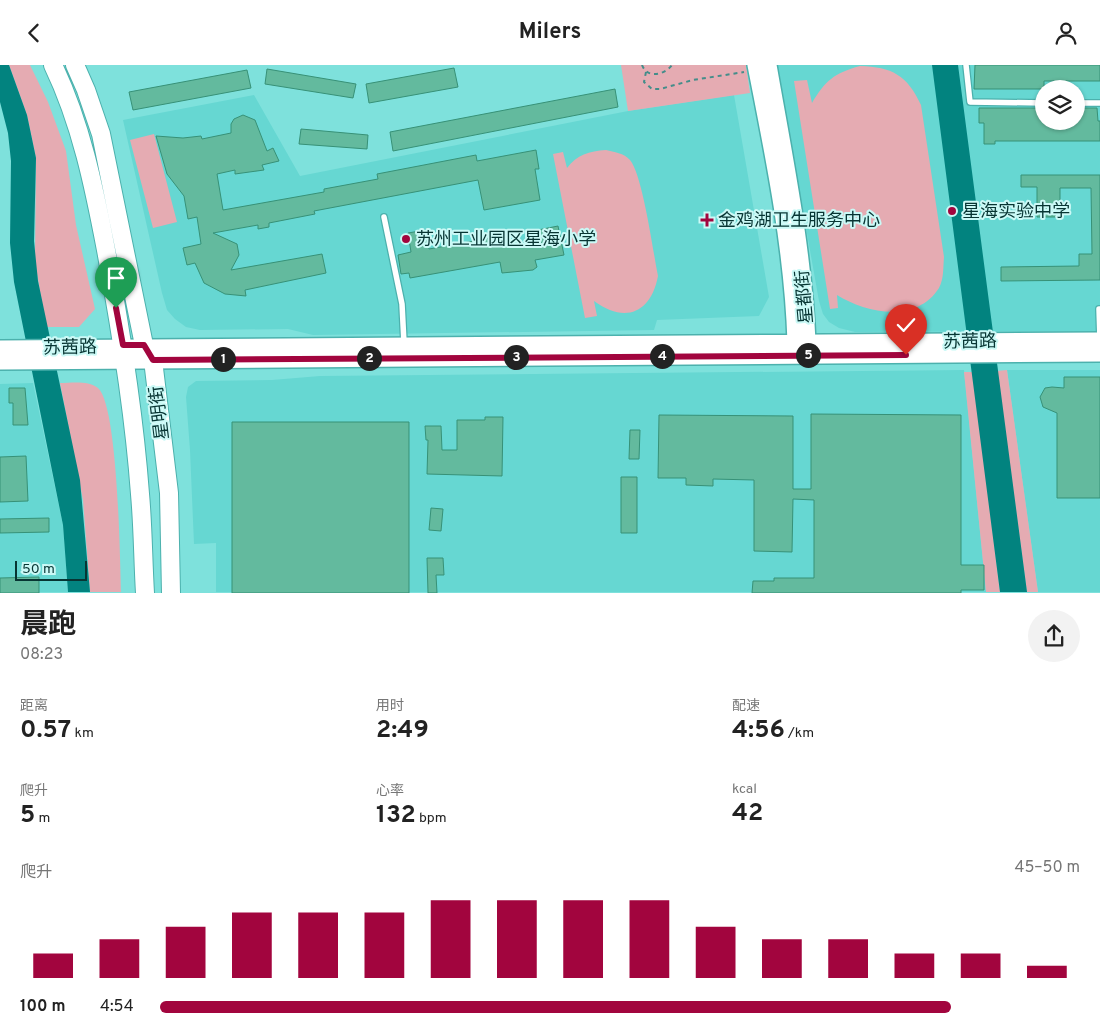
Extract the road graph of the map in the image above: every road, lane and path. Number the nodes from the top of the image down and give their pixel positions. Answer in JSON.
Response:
{"nodes":[{"id":1,"x":53,"y":65,"type":"edge"},
{"id":2,"x":75,"y":65,"type":"edge"},
{"id":3,"x":642,"y":65,"type":"edge"},
{"id":4,"x":672,"y":65,"type":"edge"},
{"id":5,"x":966,"y":65,"type":"edge"},
{"id":6,"x":760,"y":67,"type":"edge"},
{"id":7,"x":646,"y":72,"type":"junction"},
{"id":8,"x":1035,"y":103,"type":"edge"},
{"id":9,"x":1085,"y":103,"type":"edge"},
{"id":10,"x":1100,"y":103,"type":"edge"},
{"id":11,"x":384,"y":217,"type":"dead end"},
{"id":12,"x":1099,"y":309,"type":"edge"},
{"id":13,"x":1100,"y":340,"type":"edge"},
{"id":14,"x":404,"y":345,"type":"junction"},
{"id":15,"x":801,"y":346,"type":"junction"},
{"id":16,"x":1010,"y":347,"type":"junction"},
{"id":17,"x":10,"y":352,"type":"edge"},
{"id":18,"x":124,"y":353,"type":"junction"},
{"id":19,"x":149,"y":353,"type":"junction"},
{"id":20,"x":1100,"y":353,"type":"edge"},
{"id":21,"x":0,"y":362,"type":"edge"},
{"id":22,"x":144,"y":593,"type":"edge"},
{"id":23,"x":171,"y":593,"type":"edge"}],
"edges":[{"from":1,"to":18,"type":"main road","name":"星明街"},
{"from":2,"to":19,"type":"main road","name":"星明街"},
{"from":3,"to":7,"type":"path"},
{"from":4,"to":7,"type":"path"},
{"from":5,"to":8,"type":"lane"},
{"from":6,"to":7,"type":"path"},
{"from":6,"to":15,"type":"main road","name":"星都街"},
{"from":9,"to":10,"type":"lane"},
{"from":11,"to":14,"type":"lane"},
{"from":12,"to":13,"type":"lane"},
{"from":13,"to":16,"type":"main road","name":"苏茜路"},
{"from":14,"to":15,"type":"main road","name":"苏茜路"},
{"from":14,"to":19,"type":"main road","name":"苏茜路"},
{"from":15,"to":16,"type":"main road","name":"苏茜路"},
{"from":15,"to":19,"type":"main road","name":"苏茜路"},
{"from":16,"to":20,"type":"main road","name":"苏茜路"},
{"from":17,"to":18,"type":"main road","name":"苏茜路"},
{"from":17,"to":21,"type":"main road","name":"苏茜路"},
{"from":18,"to":19,"type":"main road","name":"苏茜路"},
{"from":18,"to":22,"type":"main road","name":"星明街"},
{"from":19,"to":23,"type":"main road","name":"星明街"}]}
